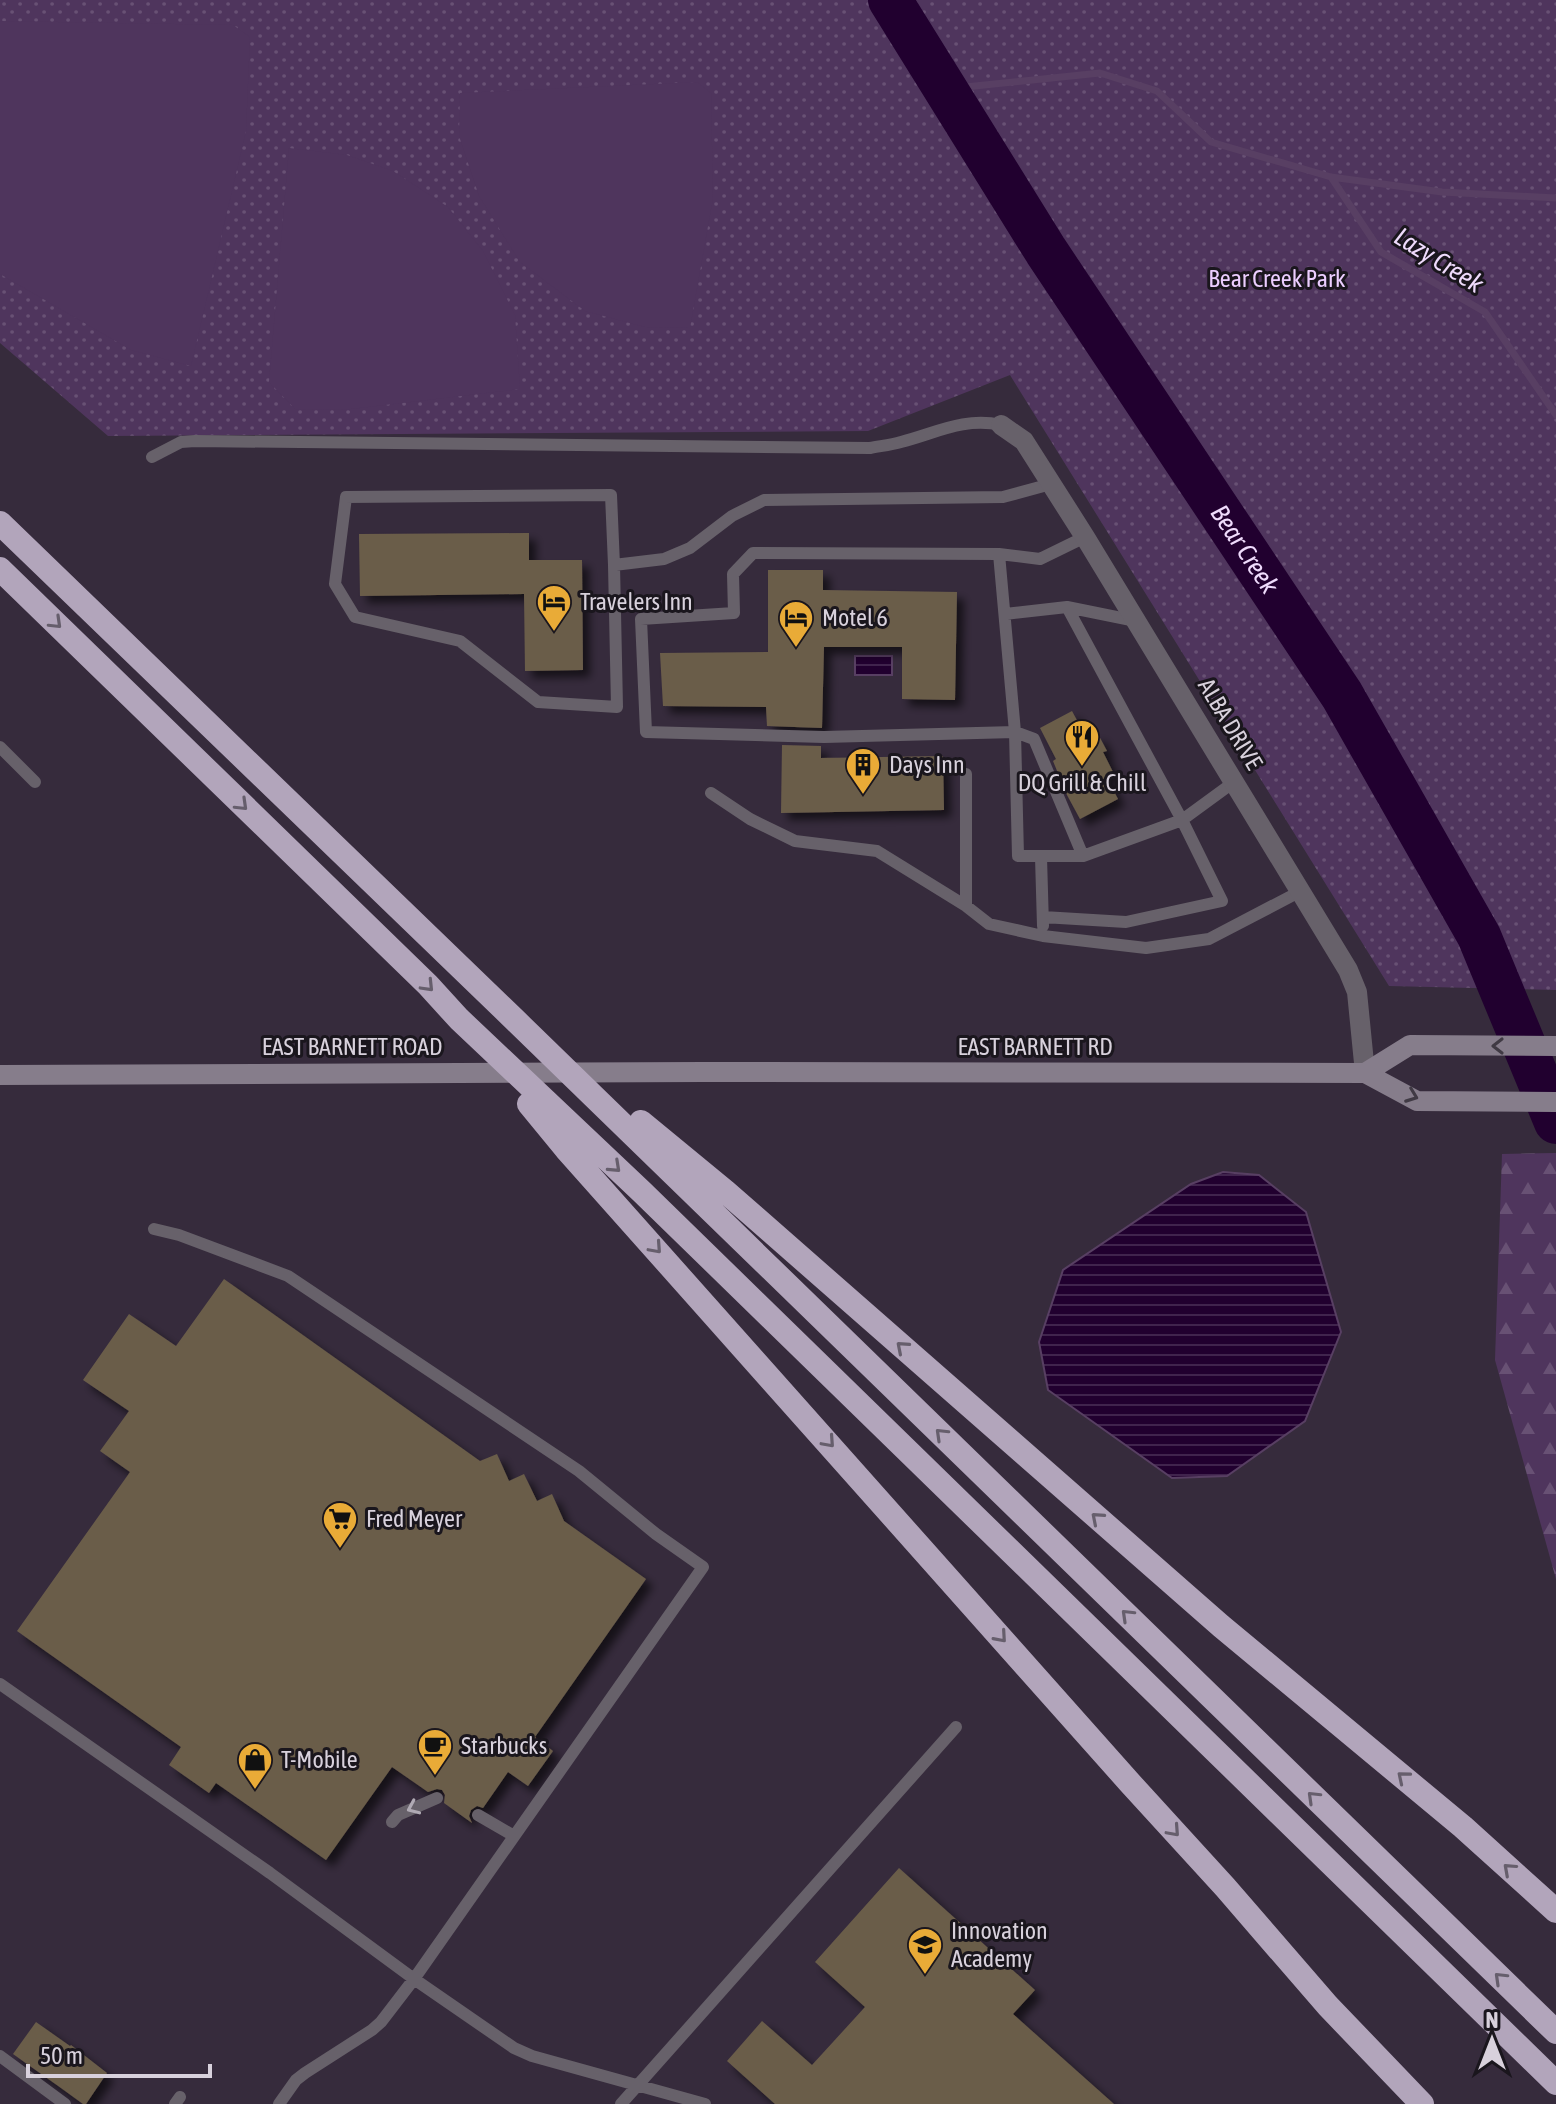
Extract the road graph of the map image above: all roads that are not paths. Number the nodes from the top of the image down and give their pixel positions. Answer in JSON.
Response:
{"nodes":[{"id":1,"x":1001,"y":425,"type":"joint"},
{"id":2,"x":152,"y":457,"type":"dead end"},
{"id":3,"x":1051,"y":484,"type":"junction"},
{"id":4,"x":0,"y":523,"type":"edge"},
{"id":5,"x":1085,"y":537,"type":"junction"},
{"id":6,"x":999,"y":554,"type":"junction"},
{"id":7,"x":614,"y":565,"type":"junction"},
{"id":8,"x":0,"y":569,"type":"edge"},
{"id":9,"x":1067,"y":607,"type":"junction"},
{"id":10,"x":1005,"y":614,"type":"junction"},
{"id":11,"x":1137,"y":622,"type":"junction"},
{"id":12,"x":1015,"y":732,"type":"junction"},
{"id":13,"x":0,"y":747,"type":"edge"},
{"id":14,"x":966,"y":774,"type":"dead end"},
{"id":15,"x":35,"y":782,"type":"dead end"},
{"id":16,"x":1234,"y":782,"type":"junction"},
{"id":17,"x":711,"y":793,"type":"dead end"},
{"id":18,"x":1182,"y":820,"type":"junction"},
{"id":19,"x":1083,"y":856,"type":"junction"},
{"id":20,"x":1041,"y":857,"type":"junction"},
{"id":21,"x":1301,"y":891,"type":"junction"},
{"id":22,"x":966,"y":906,"type":"junction"},
{"id":23,"x":1043,"y":917,"type":"junction"},
{"id":24,"x":1043,"y":936,"type":"junction"},
{"id":25,"x":459,"y":1019,"type":"junction"},
{"id":26,"x":515,"y":1020,"type":"junction"},
{"id":27,"x":1556,"y":1046,"type":"edge"},
{"id":28,"x":704,"y":1072,"type":"joint"},
{"id":29,"x":1365,"y":1073,"type":"junction"},
{"id":30,"x":0,"y":1075,"type":"edge"},
{"id":31,"x":1556,"y":1102,"type":"edge"},
{"id":32,"x":154,"y":1229,"type":"dead end"},
{"id":33,"x":0,"y":1684,"type":"edge"},
{"id":34,"x":956,"y":1727,"type":"dead end"},
{"id":35,"x":437,"y":1798,"type":"dead end"},
{"id":36,"x":478,"y":1815,"type":"dead end"},
{"id":37,"x":392,"y":1822,"type":"dead end"},
{"id":38,"x":514,"y":1836,"type":"junction"},
{"id":39,"x":1556,"y":1911,"type":"edge"},
{"id":40,"x":414,"y":1979,"type":"junction"},
{"id":41,"x":1556,"y":2032,"type":"edge"},
{"id":42,"x":0,"y":2056,"type":"edge"},
{"id":43,"x":1556,"y":2083,"type":"edge"},
{"id":44,"x":638,"y":2085,"type":"junction"},
{"id":45,"x":65,"y":2104,"type":"edge"},
{"id":46,"x":279,"y":2104,"type":"edge"},
{"id":47,"x":621,"y":2104,"type":"edge"},
{"id":48,"x":705,"y":2104,"type":"edge"},
{"id":49,"x":1422,"y":2104,"type":"edge"}],
"edges":[{"from":1,"to":2,"type":"lane"},
{"from":1,"to":3,"type":"street","name":"ALBA DRIVE"},
{"from":3,"to":5,"type":"street","name":"ALBA DRIVE"},
{"from":3,"to":7,"type":"lane"},
{"from":4,"to":26,"type":"highway"},
{"from":5,"to":6,"type":"lane"},
{"from":5,"to":11,"type":"street","name":"ALBA DRIVE"},
{"from":6,"to":10,"type":"lane"},
{"from":6,"to":12,"type":"lane"},
{"from":7,"to":7,"type":"lane"},
{"from":8,"to":25,"type":"highway","one_way":true},
{"from":9,"to":10,"type":"lane"},
{"from":9,"to":11,"type":"lane"},
{"from":9,"to":18,"type":"lane"},
{"from":10,"to":12,"type":"lane"},
{"from":11,"to":16,"type":"street","name":"ALBA DRIVE"},
{"from":12,"to":19,"type":"lane"},
{"from":12,"to":20,"type":"lane"},
{"from":13,"to":15,"type":"lane"},
{"from":14,"to":22,"type":"lane"},
{"from":16,"to":18,"type":"lane"},
{"from":16,"to":21,"type":"street","name":"ALBA DRIVE"},
{"from":17,"to":22,"type":"lane"},
{"from":18,"to":19,"type":"lane"},
{"from":18,"to":23,"type":"lane"},
{"from":19,"to":20,"type":"lane"},
{"from":20,"to":23,"type":"lane"},
{"from":21,"to":24,"type":"lane"},
{"from":21,"to":29,"type":"street","name":"ALBA DRIVE"},
{"from":22,"to":24,"type":"lane"},
{"from":23,"to":24,"type":"lane"},
{"from":25,"to":43,"type":"highway","one_way":true},
{"from":25,"to":49,"type":"highway","one_way":true},
{"from":39,"to":26,"type":"highway","one_way":true},
{"from":41,"to":26,"type":"highway","one_way":true},
{"from":27,"to":29,"type":"main road","one_way":true},
{"from":28,"to":29,"type":"main road","name":"EAST BARNETT RD"},
{"from":28,"to":30,"type":"main road","name":"EAST BARNETT ROAD"},
{"from":29,"to":31,"type":"main road","name":"EAST BARNETT RD","one_way":true},
{"from":32,"to":38,"type":"lane"},
{"from":33,"to":40,"type":"lane"},
{"from":34,"to":44,"type":"lane"},
{"from":35,"to":37,"type":"lane","one_way":true},
{"from":36,"to":38,"type":"lane"},
{"from":38,"to":40,"type":"lane"},
{"from":40,"to":44,"type":"lane"},
{"from":40,"to":46,"type":"lane"},
{"from":42,"to":45,"type":"lane"},
{"from":44,"to":47,"type":"lane"},
{"from":44,"to":48,"type":"lane"}]}
